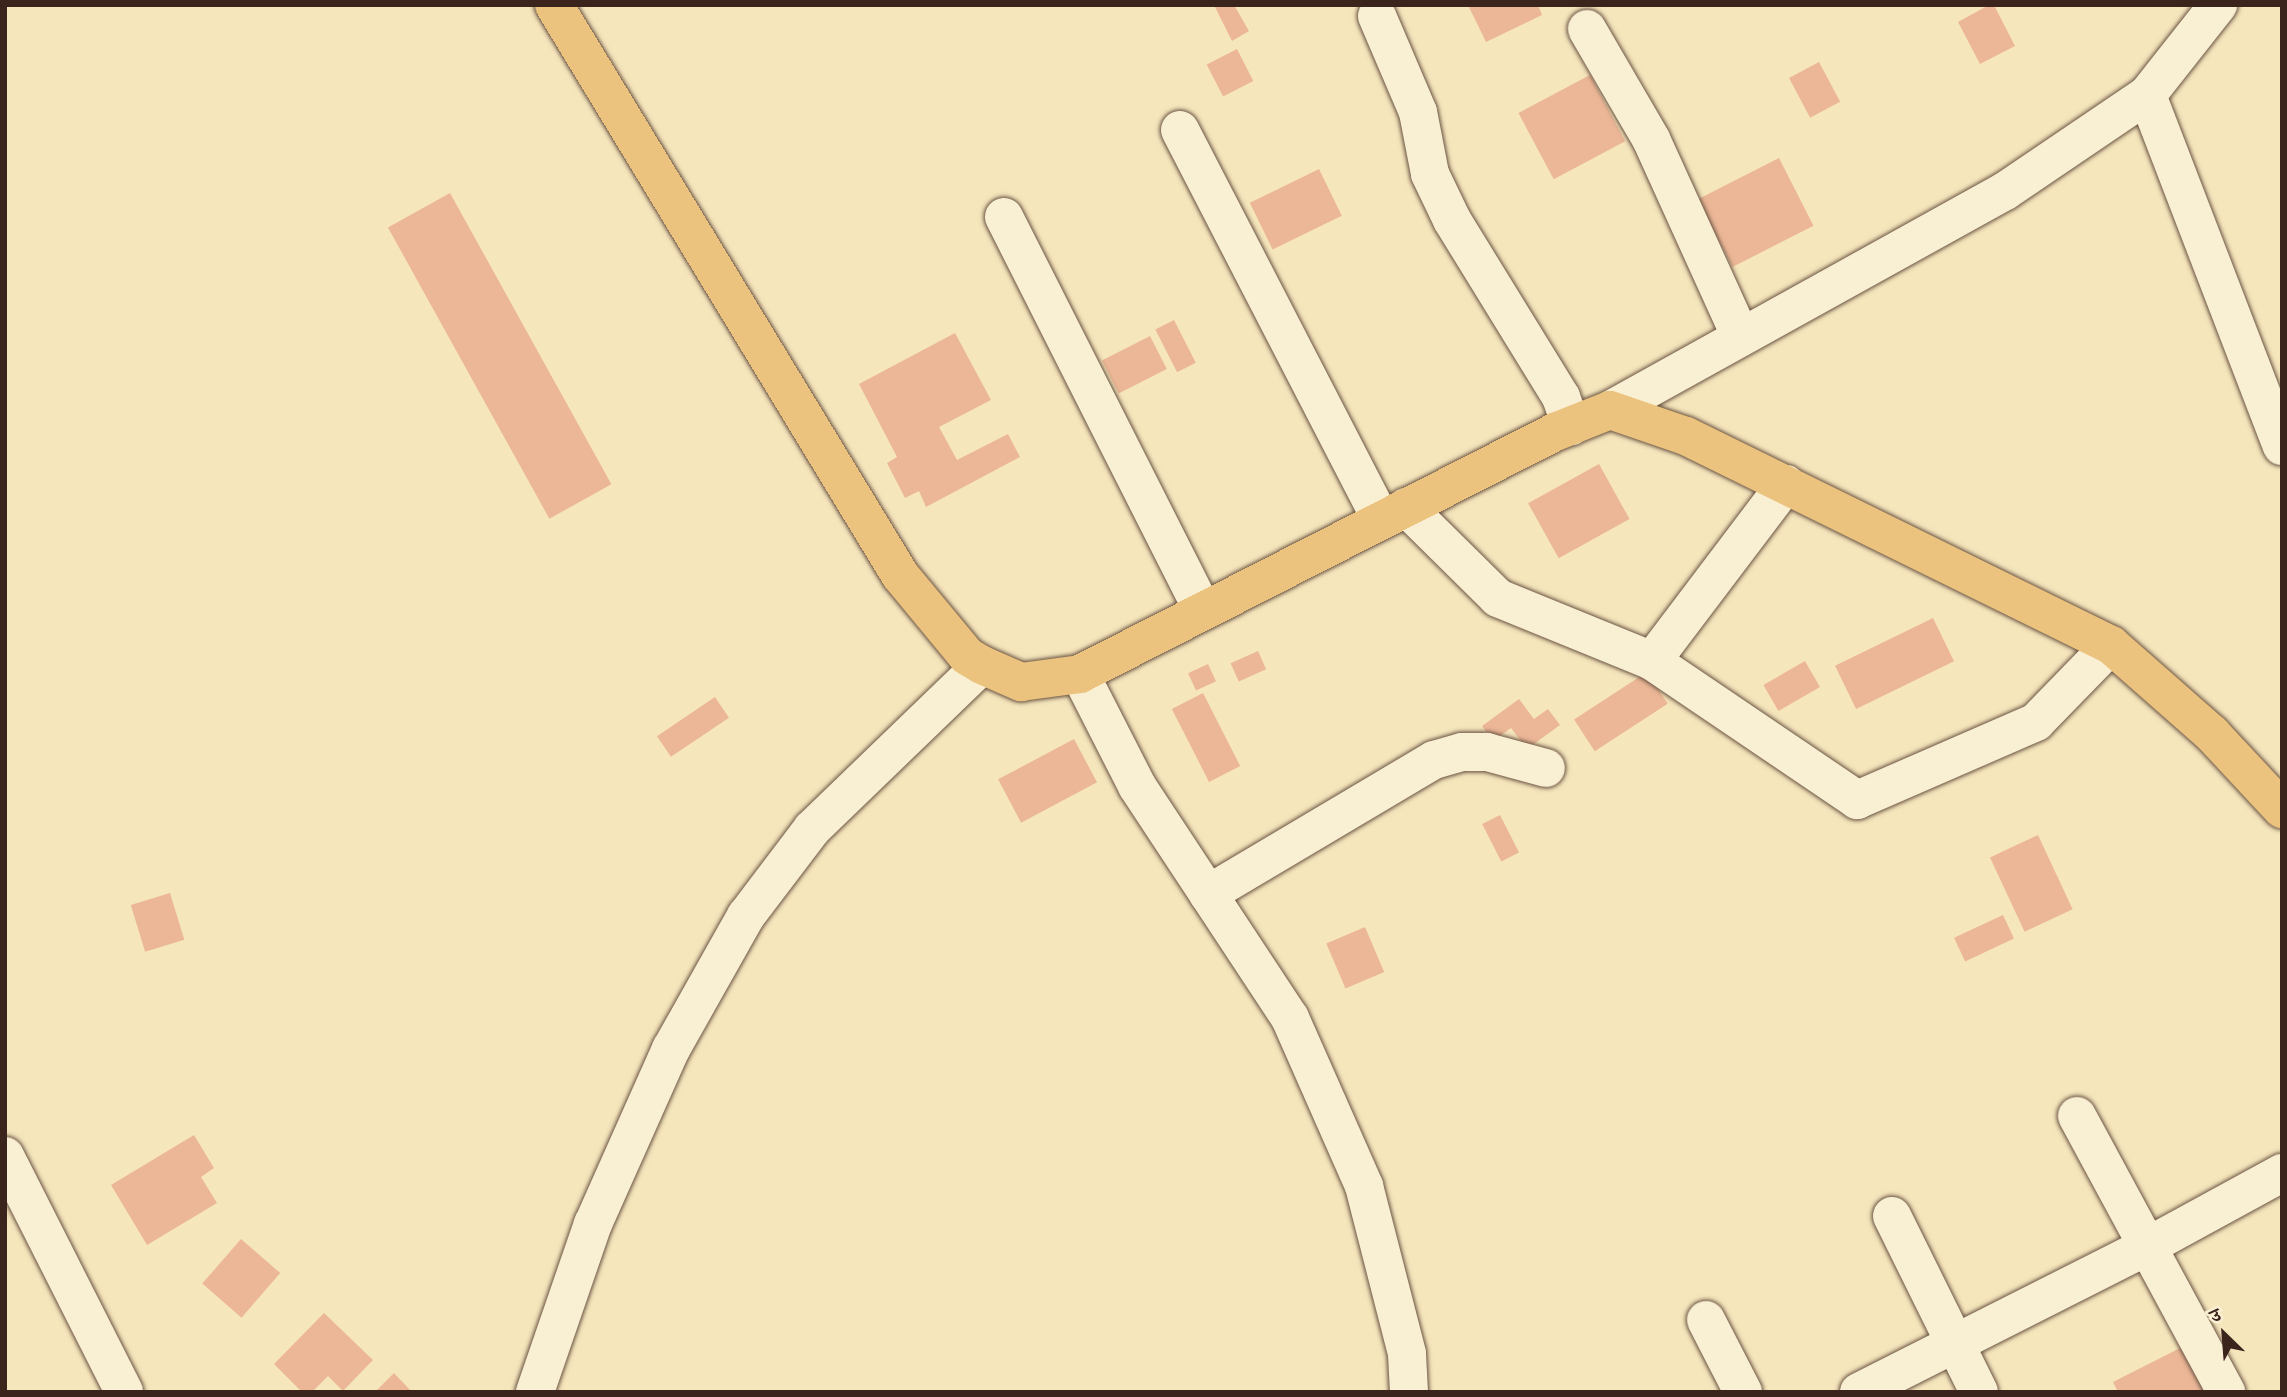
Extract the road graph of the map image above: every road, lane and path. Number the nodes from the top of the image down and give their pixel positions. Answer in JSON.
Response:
{"nodes":[{"id":1,"x":554,"y":5,"type":"edge"},
{"id":2,"x":2218,"y":5,"type":"edge"},
{"id":3,"x":1377,"y":16,"type":"dead end"},
{"id":4,"x":1587,"y":29,"type":"dead end"},
{"id":5,"x":2147,"y":95,"type":"junction"},
{"id":6,"x":1180,"y":130,"type":"dead end"},
{"id":7,"x":1004,"y":217,"type":"dead end"},
{"id":8,"x":1741,"y":337,"type":"junction"},
{"id":9,"x":1610,"y":410,"type":"junction"},
{"id":10,"x":1571,"y":426,"type":"junction"},
{"id":11,"x":2282,"y":446,"type":"edge"},
{"id":12,"x":1786,"y":484,"type":"junction"},
{"id":13,"x":1393,"y":514,"type":"junction"},
{"id":14,"x":1202,"y":609,"type":"junction"},
{"id":15,"x":2111,"y":645,"type":"junction"},
{"id":16,"x":1652,"y":660,"type":"junction"},
{"id":17,"x":982,"y":665,"type":"junction"},
{"id":18,"x":1080,"y":674,"type":"junction"},
{"id":19,"x":1546,"y":768,"type":"dead end"},
{"id":20,"x":2282,"y":809,"type":"edge"},
{"id":21,"x":1208,"y":894,"type":"junction"},
{"id":22,"x":2077,"y":1116,"type":"dead end"},
{"id":23,"x":5,"y":1156,"type":"edge"},
{"id":24,"x":2282,"y":1173,"type":"edge"},
{"id":25,"x":1892,"y":1216,"type":"dead end"},
{"id":26,"x":2148,"y":1246,"type":"junction"},
{"id":27,"x":1706,"y":1320,"type":"dead end"},
{"id":28,"x":1954,"y":1344,"type":"junction"},
{"id":29,"x":124,"y":1392,"type":"edge"},
{"id":30,"x":535,"y":1392,"type":"edge"},
{"id":31,"x":1409,"y":1392,"type":"edge"},
{"id":32,"x":1743,"y":1392,"type":"edge"},
{"id":33,"x":1860,"y":1392,"type":"edge"},
{"id":34,"x":1979,"y":1392,"type":"edge"},
{"id":35,"x":2226,"y":1392,"type":"edge"}],
"edges":[{"from":1,"to":17,"type":"main road"},
{"from":2,"to":5,"type":"street"},
{"from":3,"to":10,"type":"street"},
{"from":4,"to":8,"type":"street"},
{"from":5,"to":8,"type":"street"},
{"from":5,"to":11,"type":"street"},
{"from":6,"to":13,"type":"street"},
{"from":7,"to":14,"type":"street"},
{"from":8,"to":9,"type":"street"},
{"from":9,"to":10,"type":"main road"},
{"from":9,"to":12,"type":"main road"},
{"from":10,"to":13,"type":"main road"},
{"from":12,"to":15,"type":"main road"},
{"from":12,"to":16,"type":"street"},
{"from":13,"to":14,"type":"main road"},
{"from":13,"to":16,"type":"street"},
{"from":14,"to":18,"type":"main road"},
{"from":15,"to":16,"type":"street"},
{"from":15,"to":20,"type":"main road"},
{"from":17,"to":18,"type":"main road"},
{"from":17,"to":30,"type":"street"},
{"from":18,"to":21,"type":"street"},
{"from":19,"to":21,"type":"street"},
{"from":21,"to":31,"type":"street"},
{"from":22,"to":26,"type":"street"},
{"from":23,"to":29,"type":"street"},
{"from":24,"to":26,"type":"street"},
{"from":25,"to":28,"type":"street"},
{"from":26,"to":28,"type":"street"},
{"from":26,"to":35,"type":"street"},
{"from":27,"to":32,"type":"street"},
{"from":28,"to":33,"type":"street"},
{"from":28,"to":34,"type":"street"}]}
